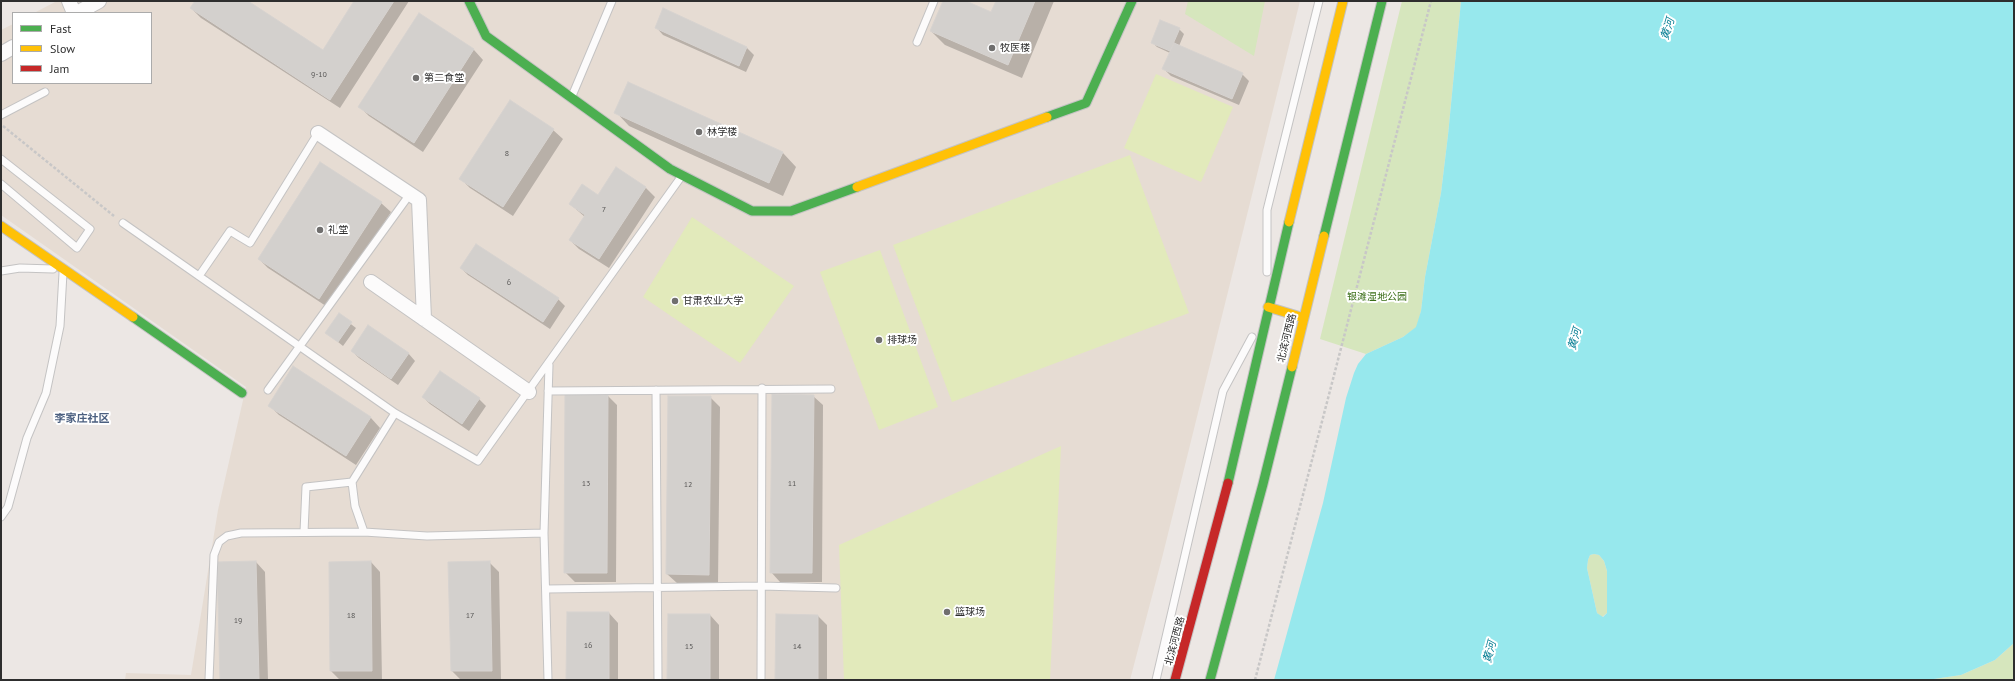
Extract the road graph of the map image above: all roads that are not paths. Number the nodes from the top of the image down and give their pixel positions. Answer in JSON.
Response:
{"nodes":[{"id":1,"x":69,"y":1,"type":"edge"},
{"id":2,"x":99,"y":1,"type":"edge"},
{"id":3,"x":469,"y":1,"type":"edge"},
{"id":4,"x":612,"y":1,"type":"edge"},
{"id":5,"x":934,"y":1,"type":"edge"},
{"id":6,"x":1132,"y":1,"type":"edge"},
{"id":7,"x":1319,"y":1,"type":"edge"},
{"id":8,"x":1343,"y":1,"type":"edge"},
{"id":9,"x":1382,"y":1,"type":"edge"},
{"id":10,"x":74,"y":12,"type":"edge"},
{"id":11,"x":77,"y":12,"type":"edge"},
{"id":12,"x":916,"y":42,"type":"dead end"},
{"id":13,"x":12,"y":48,"type":"edge"},
{"id":14,"x":1,"y":54,"type":"edge"},
{"id":15,"x":45,"y":92,"type":"dead end"},
{"id":16,"x":571,"y":98,"type":"junction"},
{"id":17,"x":1,"y":115,"type":"edge"},
{"id":18,"x":318,"y":133,"type":"joint"},
{"id":19,"x":1,"y":159,"type":"edge"},
{"id":20,"x":682,"y":175,"type":"junction"},
{"id":21,"x":1,"y":184,"type":"edge"},
{"id":22,"x":410,"y":194,"type":"junction"},
{"id":23,"x":123,"y":223,"type":"road end"},
{"id":24,"x":1,"y":226,"type":"edge"},
{"id":25,"x":64,"y":269,"type":"junction"},
{"id":26,"x":1,"y":272,"type":"edge"},
{"id":27,"x":199,"y":276,"type":"junction"},
{"id":28,"x":371,"y":282,"type":"dead end"},
{"id":29,"x":1268,"y":307,"type":"junction"},
{"id":30,"x":1304,"y":318,"type":"junction"},
{"id":31,"x":424,"y":319,"type":"junction"},
{"id":32,"x":298,"y":346,"type":"junction"},
{"id":33,"x":549,"y":364,"type":"junction"},
{"id":34,"x":762,"y":388,"type":"junction"},
{"id":35,"x":831,"y":389,"type":"dead end"},
{"id":36,"x":268,"y":390,"type":"dead end"},
{"id":37,"x":656,"y":390,"type":"junction"},
{"id":38,"x":548,"y":391,"type":"junction"},
{"id":39,"x":529,"y":392,"type":"junction"},
{"id":40,"x":242,"y":393,"type":"dead end"},
{"id":41,"x":395,"y":413,"type":"junction"},
{"id":42,"x":352,"y":482,"type":"junction"},
{"id":43,"x":1,"y":517,"type":"edge"},
{"id":44,"x":304,"y":532,"type":"junction"},
{"id":45,"x":364,"y":532,"type":"junction"},
{"id":46,"x":544,"y":533,"type":"junction"},
{"id":47,"x":761,"y":586,"type":"junction"},
{"id":48,"x":657,"y":588,"type":"junction"},
{"id":49,"x":836,"y":588,"type":"dead end"},
{"id":50,"x":547,"y":589,"type":"junction"},
{"id":51,"x":209,"y":680,"type":"edge"},
{"id":52,"x":548,"y":680,"type":"edge"},
{"id":53,"x":658,"y":680,"type":"edge"},
{"id":54,"x":761,"y":680,"type":"edge"},
{"id":55,"x":1156,"y":680,"type":"edge"},
{"id":56,"x":1176,"y":680,"type":"edge"},
{"id":57,"x":1210,"y":680,"type":"edge"}],
"edges":[{"from":1,"to":10,"type":"street"},
{"from":2,"to":11,"type":"street"},
{"from":3,"to":16,"type":"main road"},
{"from":4,"to":16,"type":"lane"},
{"from":5,"to":12,"type":"lane"},
{"from":6,"to":20,"type":"main road"},
{"from":7,"to":29,"type":"lane"},
{"from":8,"to":29,"type":"main road","name":"北滨河西路"},
{"from":9,"to":30,"type":"main road","name":"北滨河西路"},
{"from":13,"to":14,"type":"street"},
{"from":15,"to":17,"type":"lane"},
{"from":16,"to":20,"type":"main road"},
{"from":18,"to":22,"type":"street"},
{"from":18,"to":27,"type":"lane"},
{"from":19,"to":21,"type":"lane"},
{"from":20,"to":33,"type":"lane"},
{"from":22,"to":31,"type":"street"},
{"from":22,"to":32,"type":"lane"},
{"from":23,"to":27,"type":"lane"},
{"from":24,"to":25,"type":"main road"},
{"from":25,"to":26,"type":"lane"},
{"from":25,"to":40,"type":"main road"},
{"from":25,"to":43,"type":"lane"},
{"from":27,"to":32,"type":"lane"},
{"from":28,"to":31,"type":"street"},
{"from":29,"to":30,"type":"main road"},
{"from":29,"to":55,"type":"lane"},
{"from":29,"to":56,"type":"main road","name":"北滨河西路"},
{"from":30,"to":57,"type":"main road","name":"北滨河西路"},
{"from":31,"to":39,"type":"street"},
{"from":32,"to":36,"type":"lane"},
{"from":32,"to":41,"type":"lane"},
{"from":33,"to":38,"type":"lane"},
{"from":33,"to":39,"type":"lane"},
{"from":34,"to":35,"type":"lane"},
{"from":34,"to":37,"type":"lane"},
{"from":34,"to":47,"type":"lane"},
{"from":37,"to":38,"type":"lane"},
{"from":37,"to":48,"type":"lane"},
{"from":38,"to":46,"type":"lane"},
{"from":39,"to":41,"type":"lane"},
{"from":41,"to":42,"type":"lane"},
{"from":42,"to":44,"type":"lane"},
{"from":42,"to":45,"type":"lane"},
{"from":44,"to":45,"type":"lane"},
{"from":44,"to":51,"type":"lane"},
{"from":45,"to":46,"type":"lane"},
{"from":46,"to":50,"type":"lane"},
{"from":47,"to":48,"type":"lane"},
{"from":47,"to":49,"type":"lane"},
{"from":47,"to":54,"type":"lane"},
{"from":48,"to":50,"type":"lane"},
{"from":48,"to":53,"type":"lane"},
{"from":50,"to":52,"type":"lane"}]}
